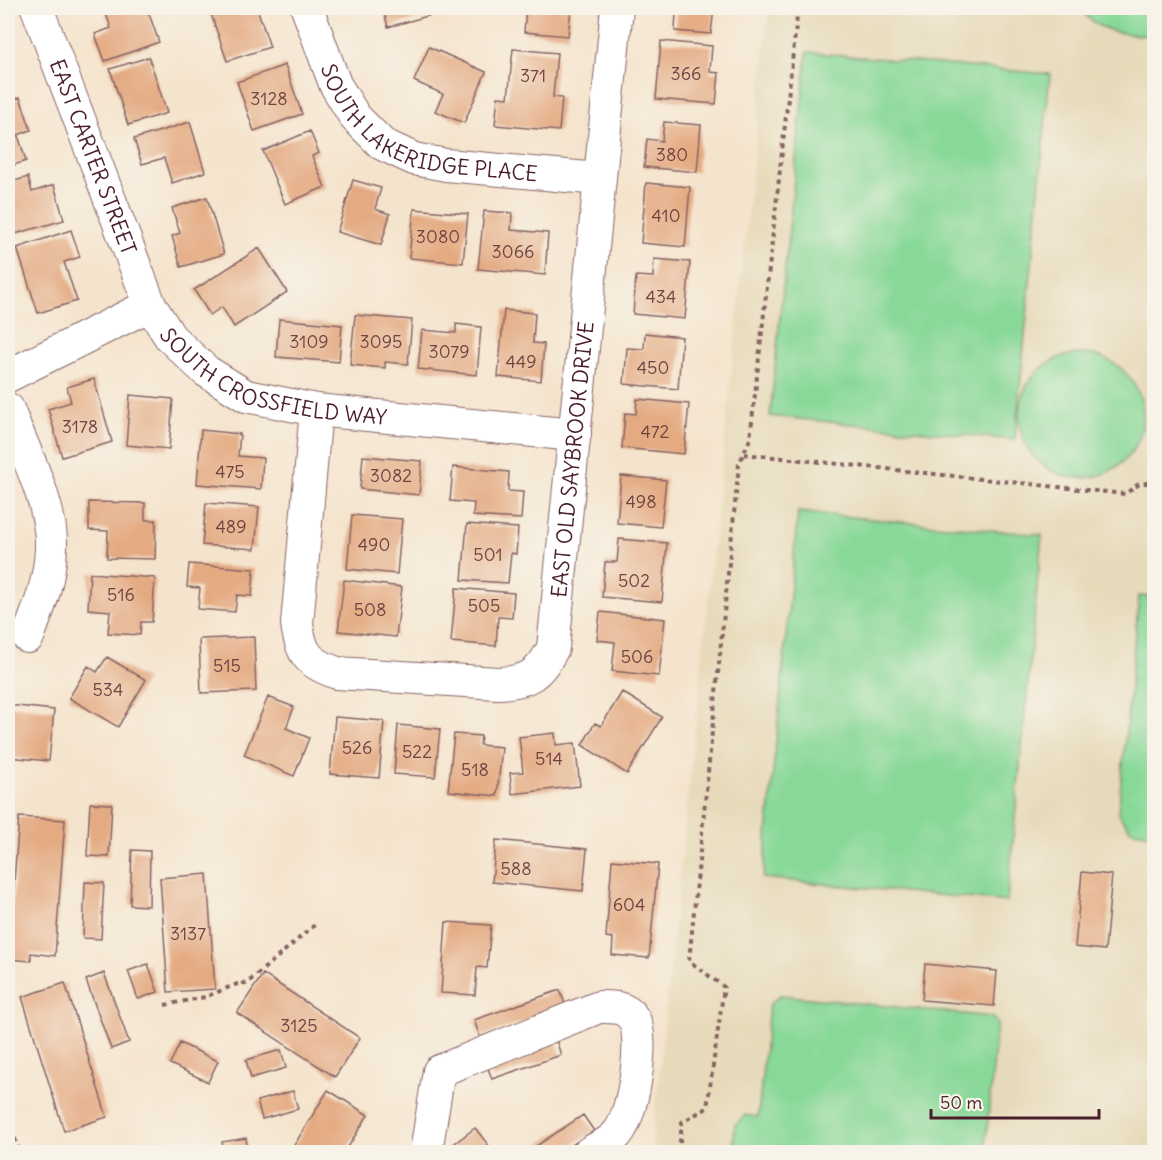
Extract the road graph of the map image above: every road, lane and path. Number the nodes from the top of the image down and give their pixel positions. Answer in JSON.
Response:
{"nodes":[{"id":1,"x":37,"y":8,"type":"edge"},
{"id":2,"x":307,"y":8,"type":"edge"},
{"id":3,"x":617,"y":8,"type":"edge"},
{"id":4,"x":798,"y":8,"type":"edge"},
{"id":5,"x":599,"y":179,"type":"junction"},
{"id":6,"x":150,"y":305,"type":"junction"},
{"id":7,"x":8,"y":376,"type":"edge"},
{"id":8,"x":8,"y":409,"type":"edge"},
{"id":9,"x":316,"y":410,"type":"junction"},
{"id":10,"x":574,"y":435,"type":"junction"},
{"id":11,"x":744,"y":454,"type":"junction"},
{"id":12,"x":1155,"y":482,"type":"edge"},
{"id":13,"x":28,"y":637,"type":"dead end"},
{"id":14,"x":317,"y":923,"type":"dead end"},
{"id":15,"x":165,"y":1005,"type":"dead end"},
{"id":16,"x":8,"y":1121,"type":"edge"},
{"id":17,"x":20,"y":1152,"type":"edge"},
{"id":18,"x":426,"y":1152,"type":"edge"},
{"id":19,"x":590,"y":1152,"type":"edge"},
{"id":20,"x":679,"y":1152,"type":"edge"}],
"edges":[{"from":1,"to":6,"type":"street","name":"EAST CARTER STREET"},
{"from":2,"to":5,"type":"street","name":"SOUTH LAKERIDGE PLACE"},
{"from":3,"to":5,"type":"street","name":"EAST OLD SAYBROOK DRIVE"},
{"from":4,"to":11,"type":"path"},
{"from":5,"to":10,"type":"street","name":"EAST OLD SAYBROOK DRIVE"},
{"from":6,"to":7,"type":"street","name":"SOUTH CROSSFIELD WAY"},
{"from":6,"to":9,"type":"street","name":"SOUTH CROSSFIELD WAY"},
{"from":8,"to":13,"type":"street"},
{"from":9,"to":10,"type":"street","name":"SOUTH CROSSFIELD WAY"},
{"from":9,"to":10,"type":"street","name":"EAST OLD SAYBROOK DRIVE"},
{"from":11,"to":12,"type":"path"},
{"from":11,"to":20,"type":"path"},
{"from":14,"to":15,"type":"path"},
{"from":16,"to":17,"type":"path"},
{"from":18,"to":19,"type":"street"}]}
